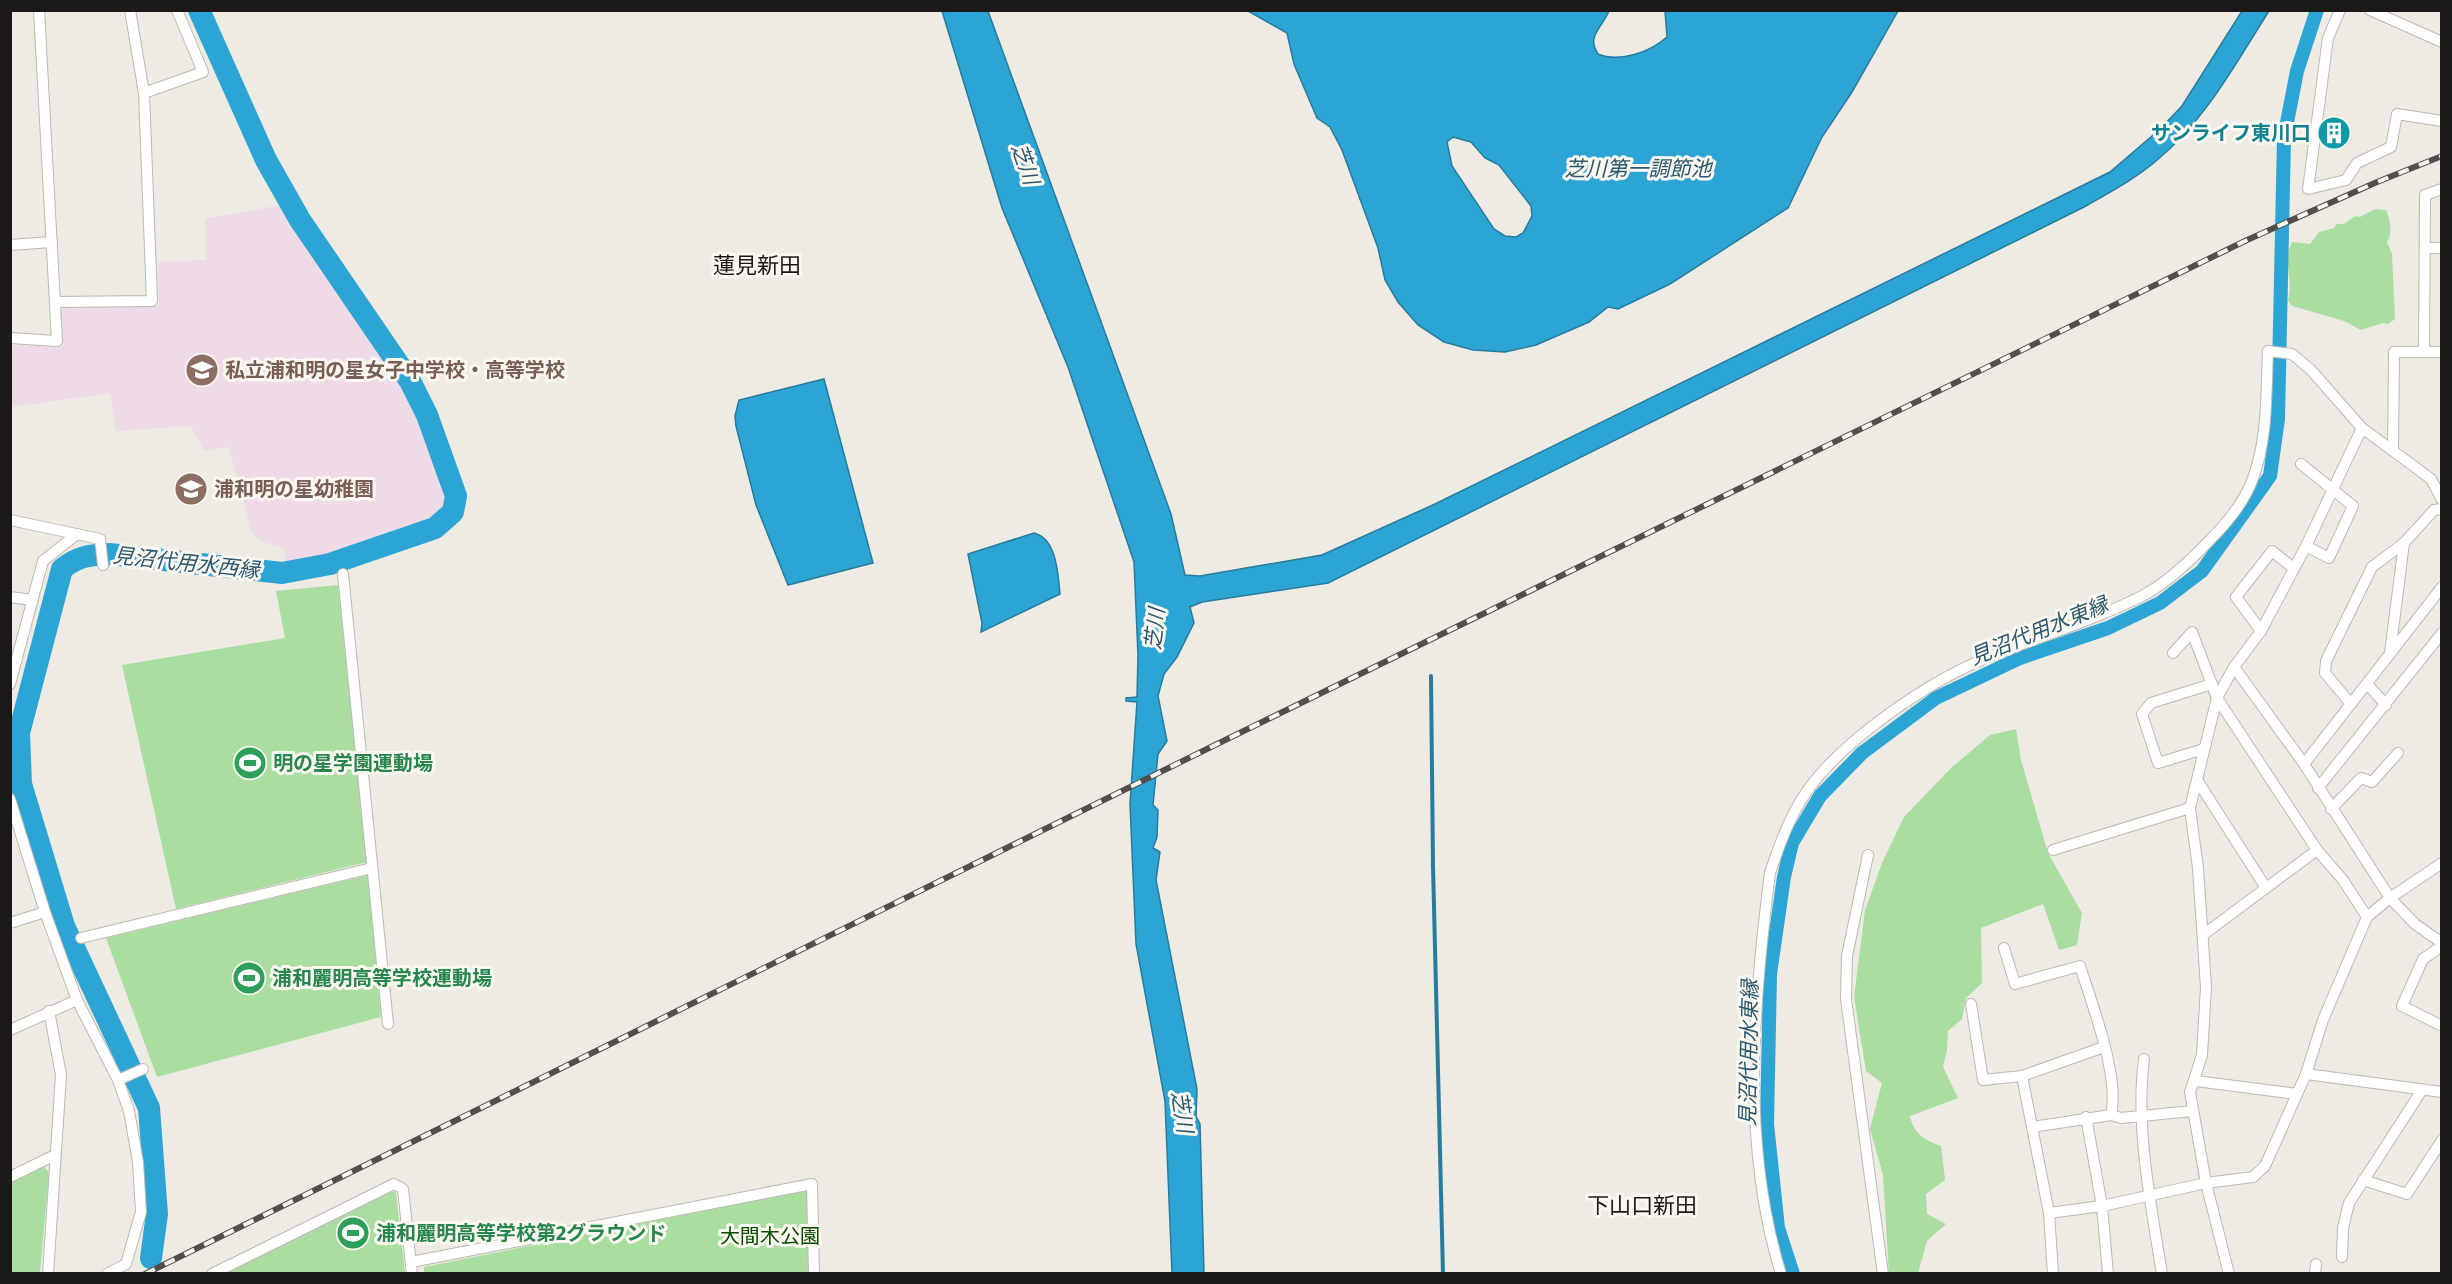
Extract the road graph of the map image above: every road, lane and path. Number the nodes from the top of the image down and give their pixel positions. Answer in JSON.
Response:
{"nodes":[{"id":1,"x":39,"y":10,"type":"edge"},
{"id":2,"x":129,"y":10,"type":"edge"},
{"id":3,"x":177,"y":10,"type":"edge"},
{"id":4,"x":2340,"y":10,"type":"edge"},
{"id":5,"x":2370,"y":10,"type":"edge"},
{"id":6,"x":2442,"y":42,"type":"edge"},
{"id":7,"x":144,"y":93,"type":"junction"},
{"id":8,"x":2442,"y":121,"type":"edge"},
{"id":9,"x":2442,"y":189,"type":"edge"},
{"id":10,"x":52,"y":242,"type":"junction"},
{"id":11,"x":10,"y":245,"type":"edge"},
{"id":12,"x":2425,"y":248,"type":"junction"},
{"id":13,"x":2442,"y":248,"type":"edge"},
{"id":14,"x":55,"y":302,"type":"junction"},
{"id":15,"x":10,"y":338,"type":"edge"},
{"id":16,"x":2424,"y":352,"type":"junction"},
{"id":17,"x":2442,"y":352,"type":"edge"},
{"id":18,"x":2362,"y":428,"type":"junction"},
{"id":19,"x":2393,"y":449,"type":"junction"},
{"id":20,"x":2301,"y":464,"type":"dead end"},
{"id":21,"x":2331,"y":489,"type":"junction"},
{"id":22,"x":2442,"y":500,"type":"edge"},
{"id":23,"x":2442,"y":509,"type":"edge"},
{"id":24,"x":10,"y":520,"type":"edge"},
{"id":25,"x":77,"y":534,"type":"junction"},
{"id":26,"x":2404,"y":543,"type":"junction"},
{"id":27,"x":2306,"y":546,"type":"junction"},
{"id":28,"x":103,"y":565,"type":"dead end"},
{"id":29,"x":2292,"y":567,"type":"junction"},
{"id":30,"x":343,"y":574,"type":"dead end"},
{"id":31,"x":2442,"y":587,"type":"edge"},
{"id":32,"x":10,"y":597,"type":"edge"},
{"id":33,"x":33,"y":600,"type":"junction"},
{"id":34,"x":2261,"y":631,"type":"junction"},
{"id":35,"x":2442,"y":633,"type":"edge"},
{"id":36,"x":2173,"y":653,"type":"dead end"},
{"id":37,"x":2390,"y":656,"type":"junction"},
{"id":38,"x":2235,"y":667,"type":"junction"},
{"id":39,"x":10,"y":684,"type":"edge"},
{"id":40,"x":2212,"y":684,"type":"junction"},
{"id":41,"x":2368,"y":685,"type":"junction"},
{"id":42,"x":2217,"y":698,"type":"junction"},
{"id":43,"x":2351,"y":704,"type":"junction"},
{"id":44,"x":2386,"y":705,"type":"junction"},
{"id":45,"x":2204,"y":749,"type":"junction"},
{"id":46,"x":2398,"y":753,"type":"dead end"},
{"id":47,"x":2304,"y":764,"type":"junction"},
{"id":48,"x":2197,"y":780,"type":"junction"},
{"id":49,"x":2318,"y":788,"type":"junction"},
{"id":50,"x":10,"y":799,"type":"edge"},
{"id":51,"x":2190,"y":808,"type":"junction"},
{"id":52,"x":2331,"y":809,"type":"junction"},
{"id":53,"x":2053,"y":850,"type":"dead end"},
{"id":54,"x":2317,"y":850,"type":"junction"},
{"id":55,"x":1868,"y":855,"type":"dead end"},
{"id":56,"x":2442,"y":863,"type":"edge"},
{"id":57,"x":372,"y":868,"type":"junction"},
{"id":58,"x":2266,"y":888,"type":"junction"},
{"id":59,"x":2390,"y":898,"type":"junction"},
{"id":60,"x":45,"y":912,"type":"junction"},
{"id":61,"x":2367,"y":917,"type":"junction"},
{"id":62,"x":10,"y":923,"type":"edge"},
{"id":63,"x":2203,"y":935,"type":"junction"},
{"id":64,"x":81,"y":938,"type":"dead end"},
{"id":65,"x":2442,"y":945,"type":"edge"},
{"id":66,"x":2004,"y":948,"type":"dead end"},
{"id":67,"x":77,"y":1000,"type":"junction"},
{"id":68,"x":1971,"y":1004,"type":"dead end"},
{"id":69,"x":49,"y":1011,"type":"junction"},
{"id":70,"x":388,"y":1024,"type":"dead end"},
{"id":71,"x":2442,"y":1026,"type":"edge"},
{"id":72,"x":10,"y":1030,"type":"edge"},
{"id":73,"x":2104,"y":1047,"type":"junction"},
{"id":74,"x":2144,"y":1059,"type":"dead end"},
{"id":75,"x":143,"y":1069,"type":"dead end"},
{"id":76,"x":2306,"y":1074,"type":"junction"},
{"id":77,"x":2022,"y":1076,"type":"junction"},
{"id":78,"x":118,"y":1080,"type":"junction"},
{"id":79,"x":2196,"y":1081,"type":"junction"},
{"id":80,"x":2422,"y":1090,"type":"junction"},
{"id":81,"x":2442,"y":1092,"type":"edge"},
{"id":82,"x":2297,"y":1094,"type":"junction"},
{"id":83,"x":2192,"y":1111,"type":"junction"},
{"id":84,"x":2111,"y":1114,"type":"junction"},
{"id":85,"x":2143,"y":1116,"type":"junction"},
{"id":86,"x":2086,"y":1118,"type":"junction"},
{"id":87,"x":2032,"y":1128,"type":"junction"},
{"id":88,"x":2442,"y":1140,"type":"edge"},
{"id":89,"x":55,"y":1155,"type":"junction"},
{"id":90,"x":10,"y":1177,"type":"edge"},
{"id":91,"x":2363,"y":1180,"type":"junction"},
{"id":92,"x":2205,"y":1183,"type":"junction"},
{"id":93,"x":2150,"y":1195,"type":"junction"},
{"id":94,"x":2102,"y":1206,"type":"junction"},
{"id":95,"x":2049,"y":1214,"type":"junction"},
{"id":96,"x":2342,"y":1257,"type":"dead end"},
{"id":97,"x":411,"y":1268,"type":"edge"},
{"id":98,"x":48,"y":1274,"type":"edge"},
{"id":99,"x":107,"y":1274,"type":"edge"},
{"id":100,"x":212,"y":1274,"type":"edge"},
{"id":101,"x":814,"y":1274,"type":"edge"},
{"id":102,"x":1781,"y":1274,"type":"edge"},
{"id":103,"x":1883,"y":1274,"type":"edge"},
{"id":104,"x":2053,"y":1274,"type":"edge"},
{"id":105,"x":2108,"y":1274,"type":"edge"},
{"id":106,"x":2162,"y":1274,"type":"edge"},
{"id":107,"x":2229,"y":1274,"type":"edge"}],
"edges":[{"from":1,"to":10,"type":"street"},
{"from":2,"to":7,"type":"street"},
{"from":3,"to":7,"type":"street"},
{"from":4,"to":8,"type":"street"},
{"from":5,"to":6,"type":"street"},
{"from":7,"to":14,"type":"street"},
{"from":9,"to":12,"type":"street"},
{"from":10,"to":11,"type":"street"},
{"from":10,"to":14,"type":"street"},
{"from":12,"to":13,"type":"street"},
{"from":12,"to":16,"type":"street"},
{"from":14,"to":15,"type":"street"},
{"from":16,"to":17,"type":"street"},
{"from":16,"to":19,"type":"street"},
{"from":18,"to":19,"type":"street"},
{"from":18,"to":21,"type":"street"},
{"from":18,"to":102,"type":"street"},
{"from":19,"to":22,"type":"street"},
{"from":20,"to":21,"type":"street"},
{"from":21,"to":27,"type":"street"},
{"from":21,"to":27,"type":"street"},
{"from":23,"to":26,"type":"street"},
{"from":24,"to":25,"type":"street"},
{"from":25,"to":28,"type":"street"},
{"from":25,"to":33,"type":"street"},
{"from":26,"to":37,"type":"street"},
{"from":26,"to":43,"type":"street"},
{"from":27,"to":29,"type":"street"},
{"from":29,"to":34,"type":"street"},
{"from":29,"to":34,"type":"street"},
{"from":30,"to":57,"type":"street"},
{"from":31,"to":37,"type":"street"},
{"from":32,"to":33,"type":"street"},
{"from":33,"to":39,"type":"street"},
{"from":34,"to":38,"type":"street"},
{"from":35,"to":44,"type":"street"},
{"from":36,"to":40,"type":"street"},
{"from":37,"to":41,"type":"street"},
{"from":38,"to":42,"type":"street"},
{"from":38,"to":47,"type":"street"},
{"from":40,"to":42,"type":"street"},
{"from":40,"to":45,"type":"street"},
{"from":41,"to":43,"type":"street"},
{"from":41,"to":44,"type":"street"},
{"from":42,"to":45,"type":"street"},
{"from":42,"to":54,"type":"street"},
{"from":43,"to":47,"type":"street"},
{"from":44,"to":49,"type":"street"},
{"from":45,"to":48,"type":"street"},
{"from":46,"to":52,"type":"street"},
{"from":47,"to":49,"type":"street"},
{"from":48,"to":51,"type":"street"},
{"from":48,"to":58,"type":"street"},
{"from":49,"to":52,"type":"street"},
{"from":50,"to":60,"type":"street"},
{"from":51,"to":53,"type":"street"},
{"from":51,"to":63,"type":"street"},
{"from":52,"to":59,"type":"street"},
{"from":54,"to":58,"type":"street"},
{"from":54,"to":61,"type":"street"},
{"from":55,"to":103,"type":"street"},
{"from":56,"to":59,"type":"street"},
{"from":57,"to":64,"type":"street"},
{"from":57,"to":70,"type":"street"},
{"from":58,"to":63,"type":"street"},
{"from":59,"to":61,"type":"street"},
{"from":59,"to":65,"type":"street"},
{"from":60,"to":62,"type":"street"},
{"from":60,"to":67,"type":"street"},
{"from":61,"to":76,"type":"street"},
{"from":63,"to":79,"type":"street"},
{"from":65,"to":71,"type":"street"},
{"from":66,"to":73,"type":"street"},
{"from":67,"to":69,"type":"street"},
{"from":67,"to":78,"type":"street"},
{"from":68,"to":77,"type":"street"},
{"from":69,"to":72,"type":"street"},
{"from":69,"to":89,"type":"street"},
{"from":73,"to":77,"type":"street"},
{"from":73,"to":84,"type":"street"},
{"from":74,"to":85,"type":"street"},
{"from":75,"to":78,"type":"street"},
{"from":76,"to":80,"type":"street"},
{"from":76,"to":82,"type":"street"},
{"from":77,"to":87,"type":"street"},
{"from":78,"to":99,"type":"street"},
{"from":79,"to":82,"type":"street"},
{"from":79,"to":83,"type":"street"},
{"from":80,"to":81,"type":"street"},
{"from":80,"to":91,"type":"street"},
{"from":82,"to":92,"type":"street"},
{"from":83,"to":85,"type":"street"},
{"from":83,"to":92,"type":"street"},
{"from":84,"to":85,"type":"street"},
{"from":84,"to":86,"type":"street"},
{"from":85,"to":93,"type":"street"},
{"from":86,"to":87,"type":"street"},
{"from":86,"to":94,"type":"street"},
{"from":87,"to":95,"type":"street"},
{"from":88,"to":91,"type":"street"},
{"from":89,"to":90,"type":"street"},
{"from":89,"to":98,"type":"street"},
{"from":91,"to":96,"type":"street"},
{"from":92,"to":93,"type":"street"},
{"from":92,"to":107,"type":"street"},
{"from":93,"to":94,"type":"street"},
{"from":93,"to":106,"type":"street"},
{"from":94,"to":95,"type":"street"},
{"from":94,"to":105,"type":"street"},
{"from":95,"to":104,"type":"street"},
{"from":97,"to":100,"type":"street"},
{"from":97,"to":101,"type":"street"}]}
